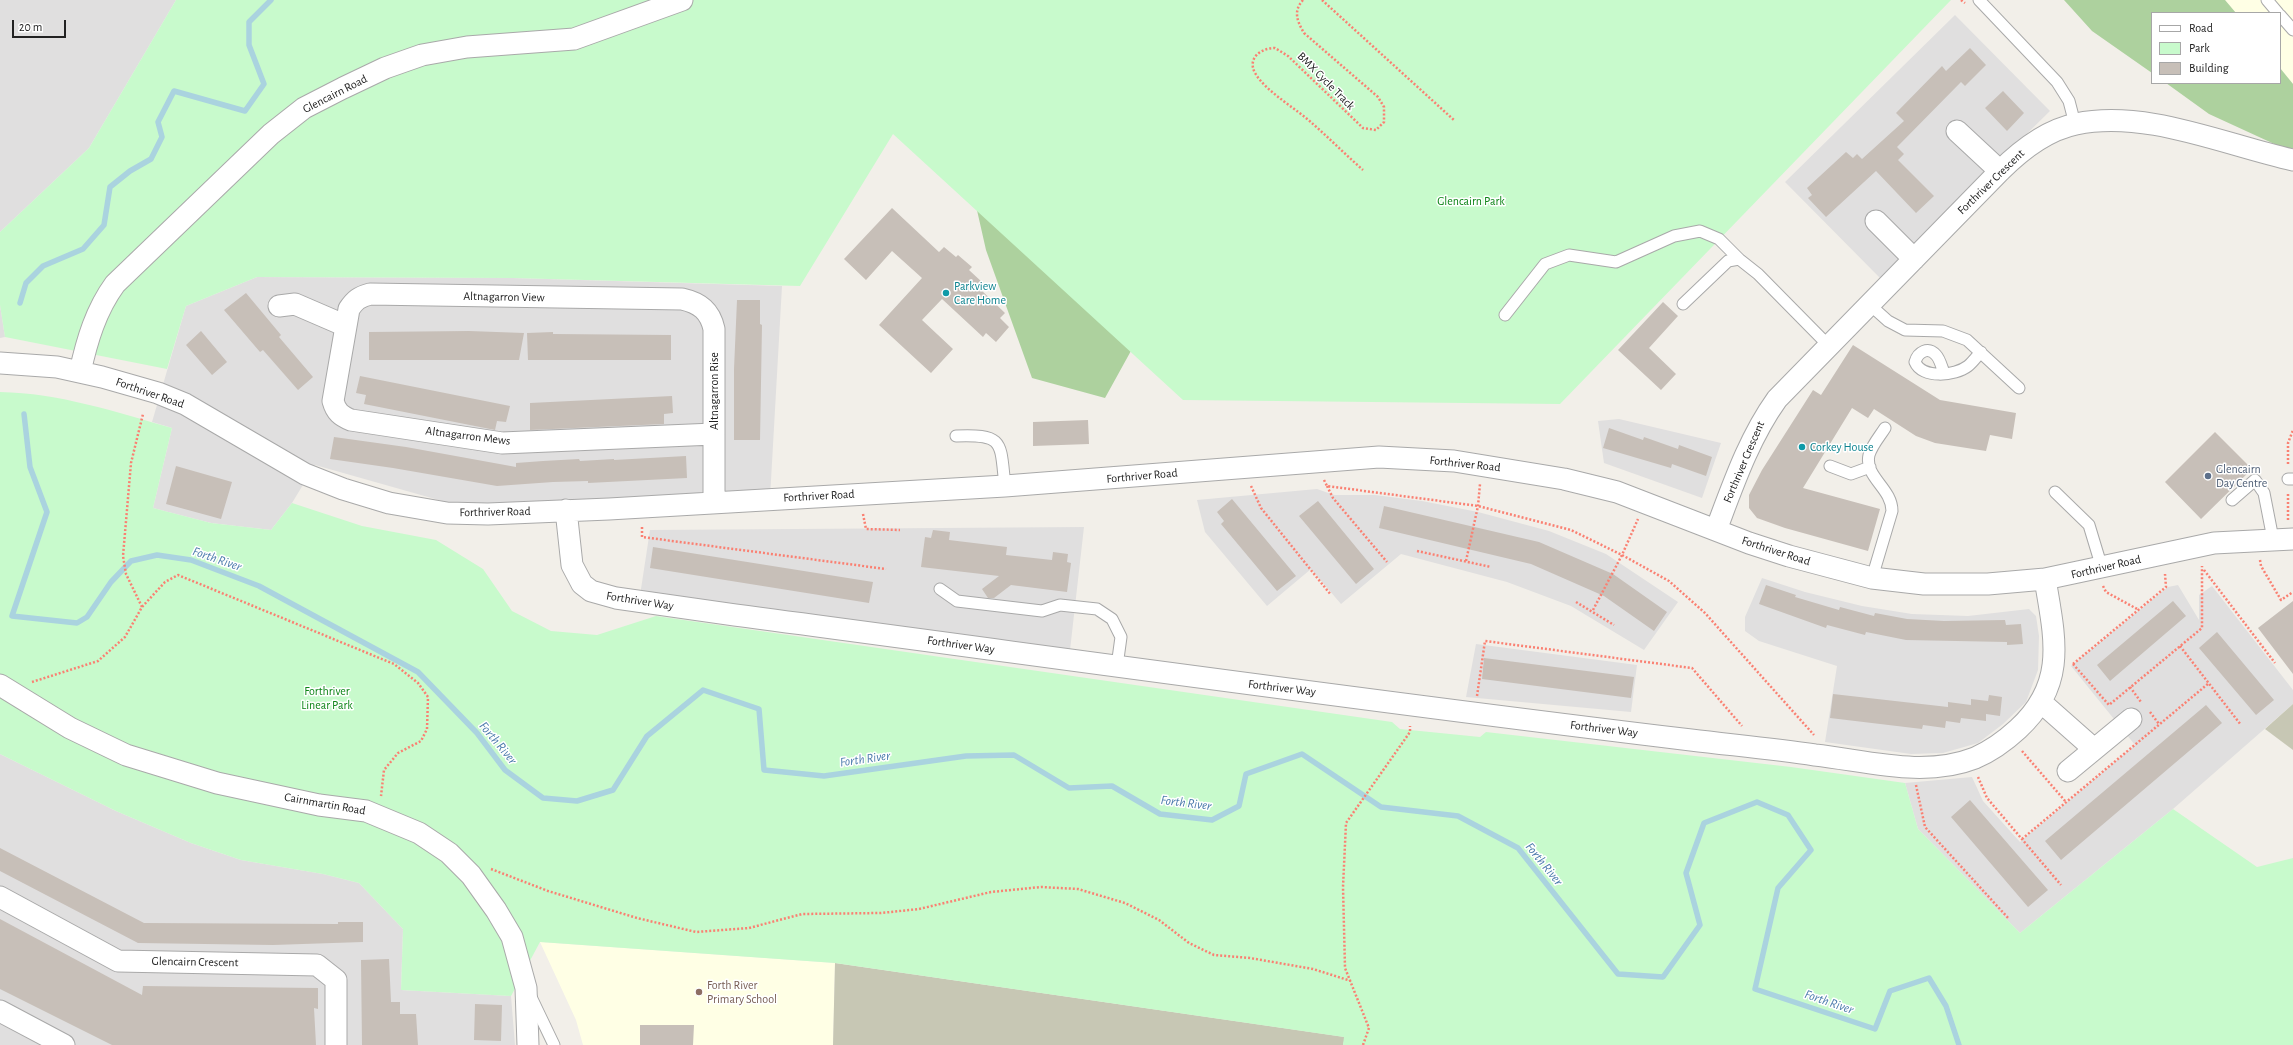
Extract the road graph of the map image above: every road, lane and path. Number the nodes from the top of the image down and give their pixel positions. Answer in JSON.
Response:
{"nodes":[{"id":1,"x":682,"y":0,"type":"edge"},
{"id":2,"x":1303,"y":0,"type":"edge"},
{"id":3,"x":1322,"y":0,"type":"edge"},
{"id":4,"x":2267,"y":0,"type":"edge"},
{"id":5,"x":1985,"y":2,"type":"edge"},
{"id":6,"x":2277,"y":12,"type":"edge"},
{"id":7,"x":2281,"y":16,"type":"edge"},
{"id":8,"x":2293,"y":30,"type":"edge"},
{"id":9,"x":1455,"y":121,"type":"dead end"},
{"id":10,"x":2075,"y":124,"type":"junction"},
{"id":11,"x":1958,"y":131,"type":"dead end"},
{"id":12,"x":2293,"y":160,"type":"edge"},
{"id":13,"x":1363,"y":170,"type":"dead end"},
{"id":14,"x":2000,"y":171,"type":"junction"},
{"id":15,"x":1876,"y":221,"type":"dead end"},
{"id":16,"x":1739,"y":259,"type":"junction"},
{"id":17,"x":1914,"y":259,"type":"junction"},
{"id":18,"x":682,"y":299,"type":"joint"},
{"id":19,"x":1683,"y":304,"type":"dead end"},
{"id":20,"x":1869,"y":304,"type":"junction"},
{"id":21,"x":279,"y":306,"type":"dead end"},
{"id":22,"x":1505,"y":315,"type":"dead end"},
{"id":23,"x":346,"y":326,"type":"junction"},
{"id":24,"x":1828,"y":346,"type":"junction"},
{"id":25,"x":1981,"y":352,"type":"junction"},
{"id":26,"x":0,"y":363,"type":"edge"},
{"id":27,"x":80,"y":372,"type":"junction"},
{"id":28,"x":1944,"y":373,"type":"dead end"},
{"id":29,"x":2019,"y":388,"type":"dead end"},
{"id":30,"x":143,"y":414,"type":"dead end"},
{"id":31,"x":1885,"y":428,"type":"dead end"},
{"id":32,"x":714,"y":434,"type":"junction"},
{"id":33,"x":956,"y":436,"type":"dead end"},
{"id":34,"x":1314,"y":461,"type":"junction"},
{"id":35,"x":1830,"y":466,"type":"dead end"},
{"id":36,"x":1242,"y":467,"type":"junction"},
{"id":37,"x":1870,"y":467,"type":"junction"},
{"id":38,"x":1005,"y":486,"type":"junction"},
{"id":39,"x":1326,"y":486,"type":"junction"},
{"id":40,"x":2055,"y":492,"type":"dead end"},
{"id":41,"x":860,"y":494,"type":"junction"},
{"id":42,"x":2232,"y":500,"type":"dead end"},
{"id":43,"x":714,"y":501,"type":"junction"},
{"id":44,"x":1645,"y":502,"type":"junction"},
{"id":45,"x":641,"y":506,"type":"junction"},
{"id":46,"x":1478,"y":506,"type":"junction"},
{"id":47,"x":566,"y":510,"type":"junction"},
{"id":48,"x":900,"y":530,"type":"dead end"},
{"id":49,"x":1716,"y":530,"type":"junction"},
{"id":50,"x":2274,"y":539,"type":"edge"},
{"id":51,"x":2195,"y":547,"type":"junction"},
{"id":52,"x":1418,"y":551,"type":"dead end"},
{"id":53,"x":2163,"y":553,"type":"junction"},
{"id":54,"x":1622,"y":555,"type":"junction"},
{"id":55,"x":1466,"y":561,"type":"junction"},
{"id":56,"x":1387,"y":562,"type":"dead end"},
{"id":57,"x":1491,"y":567,"type":"dead end"},
{"id":58,"x":886,"y":568,"type":"dead end"},
{"id":59,"x":2098,"y":569,"type":"junction"},
{"id":60,"x":2204,"y":569,"type":"junction"},
{"id":61,"x":1872,"y":578,"type":"junction"},
{"id":62,"x":2045,"y":579,"type":"junction"},
{"id":63,"x":940,"y":589,"type":"dead end"},
{"id":64,"x":2293,"y":592,"type":"edge"},
{"id":65,"x":1331,"y":595,"type":"dead end"},
{"id":66,"x":1576,"y":602,"type":"dead end"},
{"id":67,"x":142,"y":607,"type":"junction"},
{"id":68,"x":1593,"y":610,"type":"junction"},
{"id":69,"x":2139,"y":610,"type":"junction"},
{"id":70,"x":1614,"y":625,"type":"dead end"},
{"id":71,"x":2180,"y":646,"type":"junction"},
{"id":72,"x":2275,"y":663,"type":"dead end"},
{"id":73,"x":2073,"y":664,"type":"junction"},
{"id":74,"x":1117,"y":666,"type":"junction"},
{"id":75,"x":2053,"y":667,"type":"junction"},
{"id":76,"x":2209,"y":682,"type":"junction"},
{"id":77,"x":25,"y":684,"type":"dead end"},
{"id":78,"x":0,"y":685,"type":"edge"},
{"id":79,"x":2042,"y":703,"type":"junction"},
{"id":80,"x":1475,"y":712,"type":"junction"},
{"id":81,"x":2130,"y":719,"type":"dead end"},
{"id":82,"x":2241,"y":725,"type":"dead end"},
{"id":83,"x":1410,"y":726,"type":"dead end"},
{"id":84,"x":2010,"y":736,"type":"junction"},
{"id":85,"x":1750,"y":747,"type":"junction"},
{"id":86,"x":2094,"y":749,"type":"junction"},
{"id":87,"x":1826,"y":756,"type":"junction"},
{"id":88,"x":1972,"y":759,"type":"junction"},
{"id":89,"x":1912,"y":767,"type":"junction"},
{"id":90,"x":2068,"y":771,"type":"dead end"},
{"id":91,"x":381,"y":800,"type":"dead end"},
{"id":92,"x":2066,"y":802,"type":"junction"},
{"id":93,"x":2022,"y":839,"type":"junction"},
{"id":94,"x":487,"y":870,"type":"dead end"},
{"id":95,"x":2061,"y":886,"type":"dead end"},
{"id":96,"x":0,"y":897,"type":"edge"},
{"id":97,"x":2009,"y":919,"type":"dead end"},
{"id":98,"x":1351,"y":981,"type":"junction"},
{"id":99,"x":526,"y":988,"type":"junction"},
{"id":100,"x":0,"y":1011,"type":"edge"},
{"id":101,"x":64,"y":1045,"type":"edge"},
{"id":102,"x":336,"y":1045,"type":"edge"},
{"id":103,"x":528,"y":1045,"type":"edge"},
{"id":104,"x":554,"y":1045,"type":"edge"},
{"id":105,"x":1363,"y":1045,"type":"edge"}],
"edges":[{"from":1,"to":27,"type":"street","name":"Glencairn Road"},
{"from":2,"to":13,"type":"path","name":"BMX Cycle Track"},
{"from":3,"to":9,"type":"path"},
{"from":4,"to":6,"type":"lane"},
{"from":5,"to":10,"type":"lane"},
{"from":7,"to":8,"type":"lane"},
{"from":10,"to":12,"type":"street","name":"Forthriver Crescent"},
{"from":10,"to":14,"type":"street","name":"Forthriver Crescent"},
{"from":11,"to":14,"type":"street"},
{"from":14,"to":17,"type":"street","name":"Forthriver Crescent"},
{"from":15,"to":17,"type":"street"},
{"from":16,"to":19,"type":"lane"},
{"from":16,"to":22,"type":"lane"},
{"from":16,"to":24,"type":"lane"},
{"from":17,"to":20,"type":"street","name":"Forthriver Crescent"},
{"from":18,"to":23,"type":"street","name":"Altnagarron View"},
{"from":18,"to":32,"type":"street","name":"Altnagarron Rise"},
{"from":20,"to":24,"type":"street","name":"Forthriver Crescent"},
{"from":20,"to":25,"type":"lane"},
{"from":21,"to":23,"type":"street"},
{"from":23,"to":32,"type":"street","name":"Altnagarron Mews"},
{"from":24,"to":49,"type":"street","name":"Forthriver Crescent"},
{"from":25,"to":28,"type":"lane"},
{"from":25,"to":29,"type":"lane"},
{"from":26,"to":27,"type":"street","name":"Forthriver Road"},
{"from":27,"to":47,"type":"street","name":"Forthriver Road"},
{"from":30,"to":67,"type":"path"},
{"from":31,"to":37,"type":"lane"},
{"from":32,"to":43,"type":"street","name":"Altnagarron Rise"},
{"from":33,"to":38,"type":"lane"},
{"from":34,"to":36,"type":"street","name":"Forthriver Road"},
{"from":34,"to":39,"type":"path"},
{"from":34,"to":44,"type":"street","name":"Forthriver Road"},
{"from":35,"to":37,"type":"lane"},
{"from":36,"to":38,"type":"street","name":"Forthriver Road"},
{"from":36,"to":65,"type":"path"},
{"from":37,"to":61,"type":"lane"},
{"from":38,"to":41,"type":"street","name":"Forthriver Road"},
{"from":39,"to":46,"type":"path"},
{"from":39,"to":56,"type":"path"},
{"from":40,"to":59,"type":"lane"},
{"from":41,"to":43,"type":"street","name":"Forthriver Road"},
{"from":41,"to":48,"type":"path"},
{"from":42,"to":50,"type":"lane"},
{"from":43,"to":45,"type":"street","name":"Forthriver Road"},
{"from":44,"to":49,"type":"street","name":"Forthriver Road"},
{"from":44,"to":54,"type":"path"},
{"from":45,"to":47,"type":"street","name":"Forthriver Road"},
{"from":45,"to":58,"type":"path"},
{"from":46,"to":54,"type":"path"},
{"from":46,"to":55,"type":"path"},
{"from":47,"to":74,"type":"street","name":"Forthriver Way"},
{"from":49,"to":61,"type":"street","name":"Forthriver Road"},
{"from":50,"to":51,"type":"street","name":"Forthriver Road"},
{"from":50,"to":64,"type":"path"},
{"from":51,"to":53,"type":"street","name":"Forthriver Road"},
{"from":51,"to":60,"type":"path"},
{"from":52,"to":55,"type":"path"},
{"from":53,"to":59,"type":"street","name":"Forthriver Road"},
{"from":53,"to":69,"type":"path"},
{"from":54,"to":68,"type":"path"},
{"from":54,"to":87,"type":"path"},
{"from":55,"to":57,"type":"path"},
{"from":59,"to":62,"type":"street","name":"Forthriver Road"},
{"from":59,"to":69,"type":"path"},
{"from":60,"to":71,"type":"path"},
{"from":60,"to":72,"type":"path"},
{"from":61,"to":62,"type":"street","name":"Forthriver Road"},
{"from":62,"to":75,"type":"street","name":"Forthriver Way"},
{"from":63,"to":74,"type":"lane"},
{"from":66,"to":68,"type":"path"},
{"from":67,"to":77,"type":"path"},
{"from":67,"to":91,"type":"path"},
{"from":68,"to":70,"type":"path"},
{"from":69,"to":73,"type":"path"},
{"from":71,"to":73,"type":"path"},
{"from":71,"to":76,"type":"path"},
{"from":73,"to":75,"type":"path"},
{"from":74,"to":80,"type":"street","name":"Forthriver Way"},
{"from":75,"to":79,"type":"street","name":"Forthriver Way"},
{"from":76,"to":82,"type":"path"},
{"from":76,"to":92,"type":"path"},
{"from":78,"to":99,"type":"street","name":"Cairnmartin Road"},
{"from":79,"to":84,"type":"street","name":"Forthriver Way"},
{"from":79,"to":86,"type":"street"},
{"from":80,"to":85,"type":"street","name":"Forthriver Way"},
{"from":80,"to":85,"type":"path"},
{"from":81,"to":86,"type":"street"},
{"from":83,"to":98,"type":"path"},
{"from":84,"to":88,"type":"street","name":"Forthriver Way"},
{"from":84,"to":92,"type":"path"},
{"from":85,"to":87,"type":"street","name":"Forthriver Way"},
{"from":86,"to":90,"type":"street"},
{"from":87,"to":89,"type":"street","name":"Forthriver Way"},
{"from":88,"to":89,"type":"street","name":"Forthriver Way"},
{"from":88,"to":93,"type":"path"},
{"from":89,"to":97,"type":"path"},
{"from":92,"to":93,"type":"path"},
{"from":93,"to":95,"type":"path"},
{"from":94,"to":98,"type":"path"},
{"from":96,"to":102,"type":"street","name":"Glencairn Crescent"},
{"from":98,"to":105,"type":"path"},
{"from":99,"to":103,"type":"street","name":"Cairnmartin Road"},
{"from":99,"to":104,"type":"lane"},
{"from":100,"to":101,"type":"street"}]}
